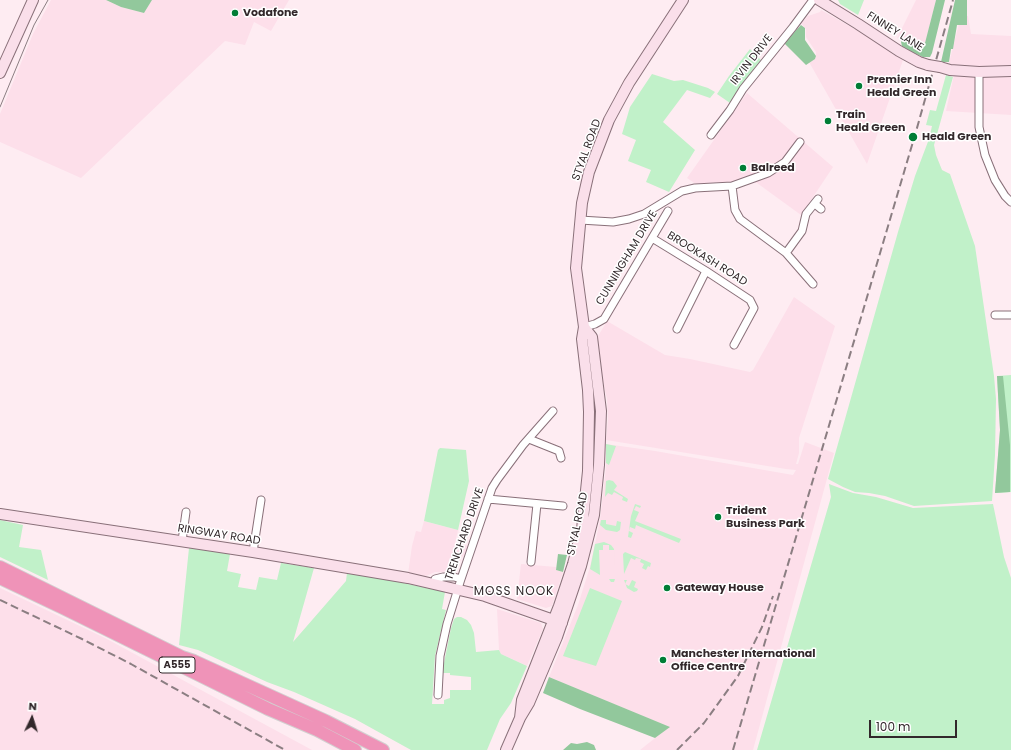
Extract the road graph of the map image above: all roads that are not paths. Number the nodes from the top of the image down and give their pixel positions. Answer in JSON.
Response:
{"nodes":[{"id":1,"x":33,"y":0,"type":"edge"},
{"id":2,"x":683,"y":0,"type":"edge"},
{"id":3,"x":813,"y":0,"type":"edge"},
{"id":4,"x":819,"y":0,"type":"edge"},
{"id":5,"x":979,"y":72,"type":"junction"},
{"id":6,"x":1011,"y":72,"type":"edge"},
{"id":7,"x":0,"y":73,"type":"edge"},
{"id":8,"x":711,"y":135,"type":"dead end"},
{"id":9,"x":800,"y":142,"type":"dead end"},
{"id":10,"x":732,"y":186,"type":"junction"},
{"id":11,"x":1011,"y":202,"type":"edge"},
{"id":12,"x":821,"y":208,"type":"dead end"},
{"id":13,"x":668,"y":211,"type":"dead end"},
{"id":14,"x":580,"y":220,"type":"junction"},
{"id":15,"x":652,"y":238,"type":"junction"},
{"id":16,"x":786,"y":253,"type":"junction"},
{"id":17,"x":706,"y":271,"type":"junction"},
{"id":18,"x":813,"y":284,"type":"dead end"},
{"id":19,"x":995,"y":314,"type":"dead end"},
{"id":20,"x":1011,"y":315,"type":"edge"},
{"id":21,"x":584,"y":327,"type":"junction"},
{"id":22,"x":677,"y":329,"type":"dead end"},
{"id":23,"x":734,"y":345,"type":"dead end"},
{"id":24,"x":553,"y":411,"type":"dead end"},
{"id":25,"x":529,"y":439,"type":"junction"},
{"id":26,"x":561,"y":458,"type":"dead end"},
{"id":27,"x":488,"y":499,"type":"junction"},
{"id":28,"x":261,"y":500,"type":"dead end"},
{"id":29,"x":537,"y":504,"type":"junction"},
{"id":30,"x":563,"y":506,"type":"dead end"},
{"id":31,"x":186,"y":512,"type":"dead end"},
{"id":32,"x":0,"y":514,"type":"edge"},
{"id":33,"x":182,"y":542,"type":"junction"},
{"id":34,"x":253,"y":552,"type":"junction"},
{"id":35,"x":531,"y":562,"type":"dead end"},
{"id":36,"x":0,"y":567,"type":"edge"},
{"id":37,"x":0,"y":578,"type":"edge"},
{"id":38,"x":459,"y":584,"type":"junction"},
{"id":39,"x":558,"y":622,"type":"junction"},
{"id":40,"x":438,"y":695,"type":"dead end"},
{"id":41,"x":354,"y":735,"type":"junction"},
{"id":42,"x":355,"y":750,"type":"edge"},
{"id":43,"x":373,"y":750,"type":"edge"},
{"id":44,"x":383,"y":750,"type":"edge"},
{"id":45,"x":506,"y":750,"type":"edge"}],
"edges":[{"from":1,"to":7,"type":"street"},
{"from":2,"to":14,"type":"street","name":"STYAL ROAD"},
{"from":3,"to":8,"type":"street","name":"IRVIN DRIVE"},
{"from":4,"to":5,"type":"street","name":"FINNEY LANE","bridge":true},
{"from":5,"to":6,"type":"street","name":"FINNEY LANE"},
{"from":5,"to":11,"type":"street"},
{"from":9,"to":10,"type":"street"},
{"from":10,"to":14,"type":"street"},
{"from":10,"to":16,"type":"street"},
{"from":12,"to":16,"type":"street"},
{"from":13,"to":15,"type":"street","name":"CUNNINGHAM DRIVE"},
{"from":14,"to":21,"type":"street","name":"STYAL ROAD"},
{"from":15,"to":17,"type":"street","name":"BROOKASH ROAD"},
{"from":15,"to":21,"type":"street","name":"CUNNINGHAM DRIVE"},
{"from":16,"to":18,"type":"street"},
{"from":17,"to":22,"type":"street"},
{"from":17,"to":23,"type":"street","name":"BROOKASH ROAD"},
{"from":19,"to":20,"type":"street"},
{"from":21,"to":39,"type":"street","name":"STYAL ROAD"},
{"from":24,"to":25,"type":"street","name":"TRENCHARD DRIVE"},
{"from":25,"to":26,"type":"street"},
{"from":25,"to":27,"type":"street","name":"TRENCHARD DRIVE"},
{"from":27,"to":29,"type":"street"},
{"from":27,"to":38,"type":"street","name":"TRENCHARD DRIVE"},
{"from":28,"to":34,"type":"street"},
{"from":29,"to":30,"type":"street"},
{"from":29,"to":35,"type":"street"},
{"from":31,"to":33,"type":"street"},
{"from":32,"to":33,"type":"street","name":"RINGWAY ROAD"},
{"from":33,"to":34,"type":"street","name":"RINGWAY ROAD"},
{"from":34,"to":38,"type":"street","name":"RINGWAY ROAD"},
{"from":36,"to":41,"type":"highway","number":"A555"},
{"from":37,"to":42,"type":"highway","number":"A555"},
{"from":38,"to":39,"type":"street","name":"RINGWAY ROAD"},
{"from":38,"to":40,"type":"street","name":"TRENCHARD DRIVE"},
{"from":39,"to":45,"type":"street","name":"STYAL ROAD"},
{"from":41,"to":43,"type":"street","number":"A555"},
{"from":41,"to":44,"type":"highway","number":"A555"}]}
